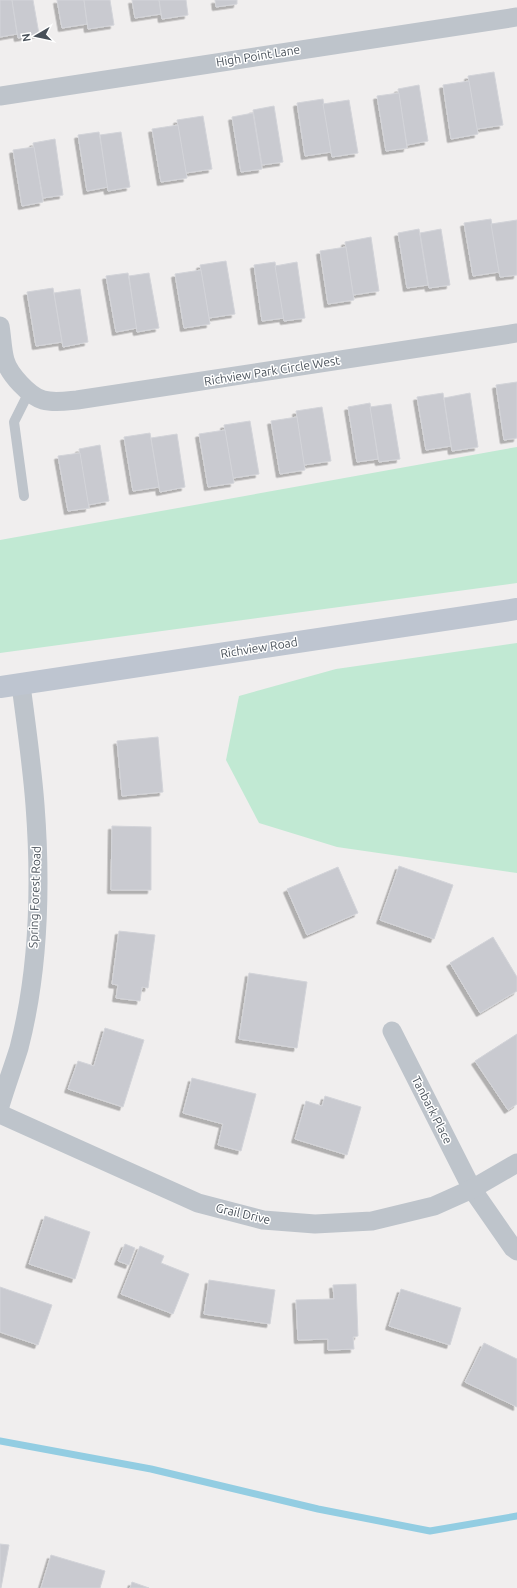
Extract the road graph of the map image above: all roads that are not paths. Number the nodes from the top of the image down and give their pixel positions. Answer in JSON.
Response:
{"nodes":[{"id":1,"x":517,"y":17,"type":"edge"},
{"id":2,"x":0,"y":96,"type":"edge"},
{"id":3,"x":0,"y":326,"type":"edge"},
{"id":4,"x":517,"y":333,"type":"edge"},
{"id":5,"x":29,"y":392,"type":"junction"},
{"id":6,"x":24,"y":496,"type":"dead end"},
{"id":7,"x":517,"y":609,"type":"edge"},
{"id":8,"x":10,"y":686,"type":"edge"},
{"id":9,"x":392,"y":1030,"type":"dead end"},
{"id":10,"x":0,"y":1106,"type":"edge"},
{"id":11,"x":0,"y":1114,"type":"edge"},
{"id":12,"x":517,"y":1163,"type":"edge"},
{"id":13,"x":472,"y":1189,"type":"junction"},
{"id":14,"x":517,"y":1251,"type":"edge"}],
"edges":[{"from":1,"to":2,"type":"street","name":"High Point Lane"},
{"from":3,"to":5,"type":"street"},
{"from":4,"to":5,"type":"street","name":"Richview Park Circle West"},
{"from":5,"to":6,"type":"lane"},
{"from":7,"to":8,"type":"street","name":"Richview Road"},
{"from":8,"to":10,"type":"street","name":"Spring Forest Road"},
{"from":9,"to":13,"type":"street","name":"Tanbark Place"},
{"from":11,"to":13,"type":"street","name":"Grail Drive"},
{"from":12,"to":13,"type":"street","name":"Grail Drive"},
{"from":13,"to":14,"type":"street","name":"Tanbark Place"}]}
